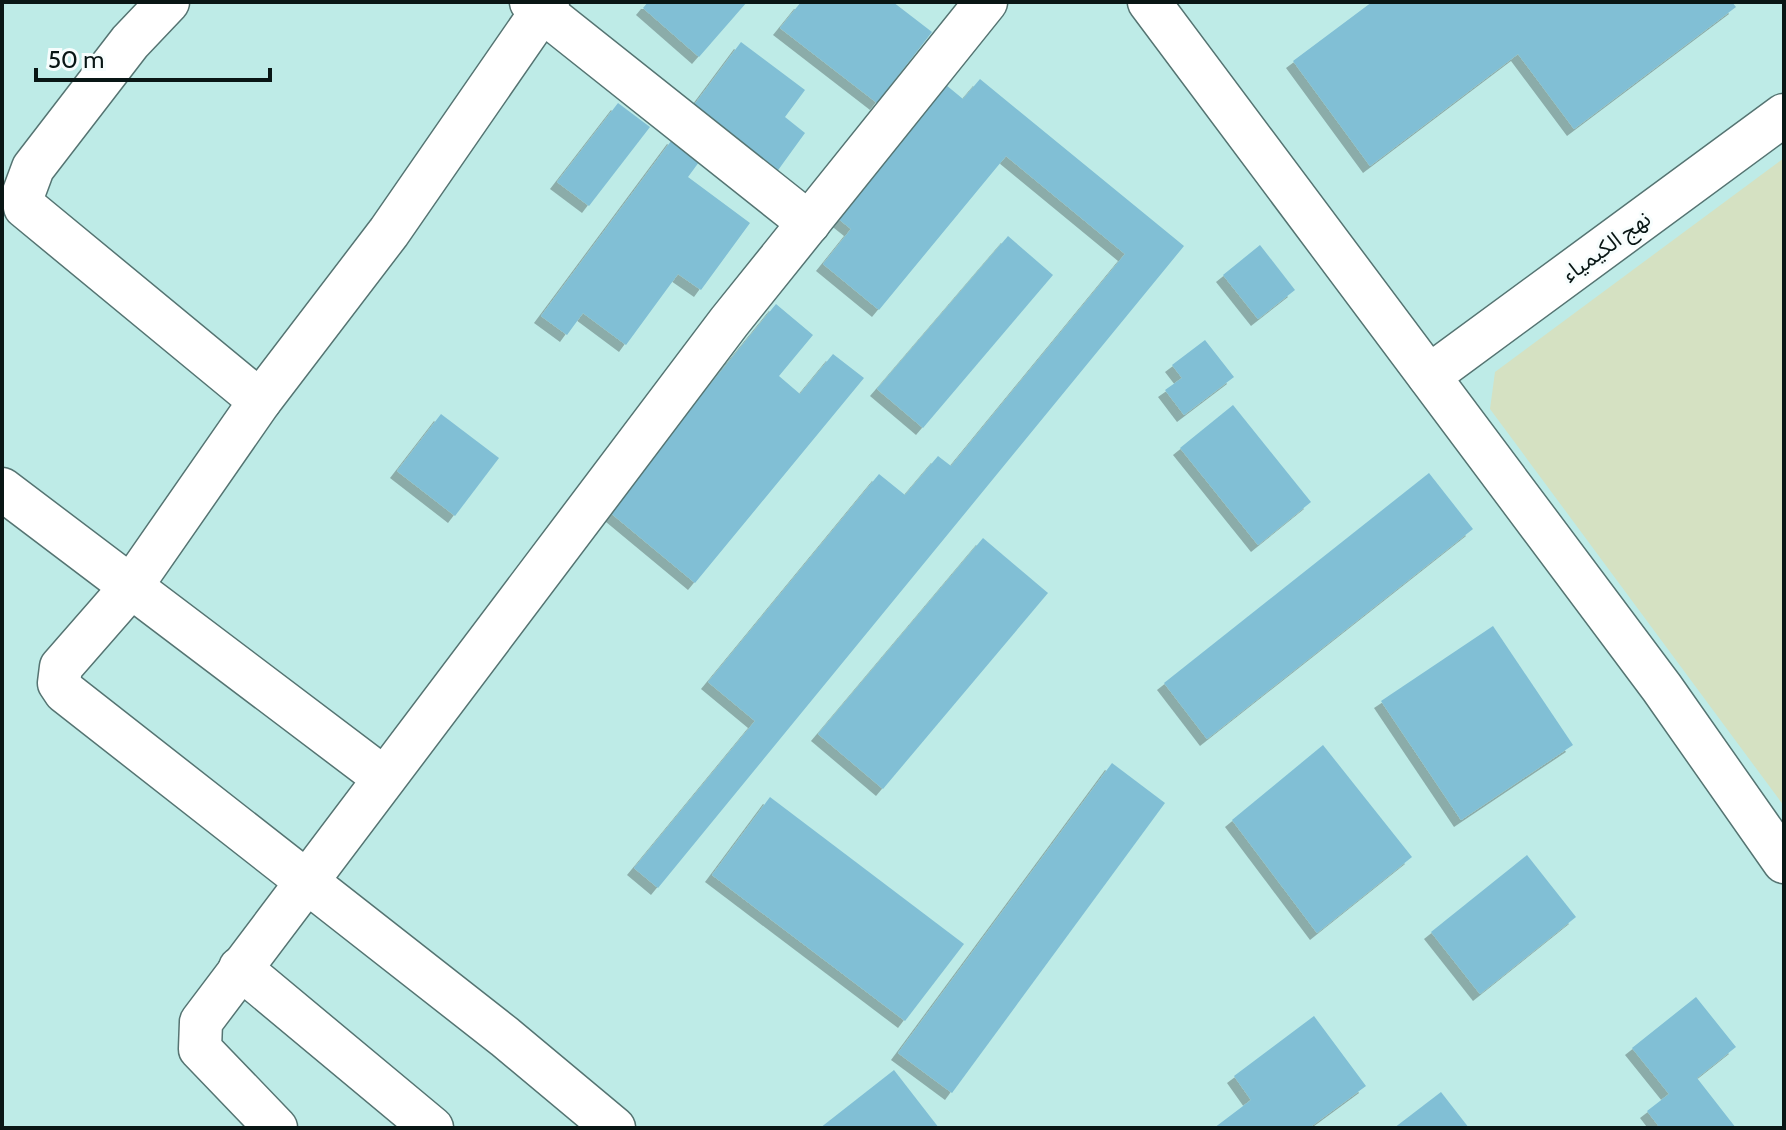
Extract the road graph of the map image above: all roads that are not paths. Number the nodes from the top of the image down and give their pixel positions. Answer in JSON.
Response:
{"nodes":[{"id":1,"x":168,"y":2,"type":"edge"},
{"id":2,"x":986,"y":2,"type":"edge"},
{"id":3,"x":1149,"y":2,"type":"edge"},
{"id":4,"x":540,"y":5,"type":"edge"},
{"id":5,"x":1784,"y":115,"type":"edge"},
{"id":6,"x":809,"y":223,"type":"junction"},
{"id":7,"x":1429,"y":376,"type":"junction"},
{"id":8,"x":260,"y":401,"type":"junction"},
{"id":9,"x":2,"y":489,"type":"edge"},
{"id":10,"x":130,"y":588,"type":"junction"},
{"id":11,"x":384,"y":778,"type":"junction"},
{"id":12,"x":1784,"y":862,"type":"edge"},
{"id":13,"x":307,"y":881,"type":"junction"},
{"id":14,"x":240,"y":968,"type":"junction"},
{"id":15,"x":276,"y":1128,"type":"edge"},
{"id":16,"x":432,"y":1128,"type":"edge"},
{"id":17,"x":614,"y":1128,"type":"edge"}],
"edges":[{"from":1,"to":8,"type":"street"},
{"from":2,"to":6,"type":"street"},
{"from":3,"to":7,"type":"street"},
{"from":4,"to":6,"type":"street"},
{"from":4,"to":8,"type":"street"},
{"from":5,"to":7,"type":"street","name":"نهج الكيمياء"},
{"from":6,"to":11,"type":"street"},
{"from":7,"to":12,"type":"street"},
{"from":8,"to":10,"type":"street"},
{"from":9,"to":10,"type":"street"},
{"from":10,"to":11,"type":"street"},
{"from":10,"to":13,"type":"street"},
{"from":11,"to":13,"type":"street"},
{"from":13,"to":14,"type":"street"},
{"from":13,"to":17,"type":"street"},
{"from":14,"to":15,"type":"street"},
{"from":14,"to":16,"type":"street"}]}
